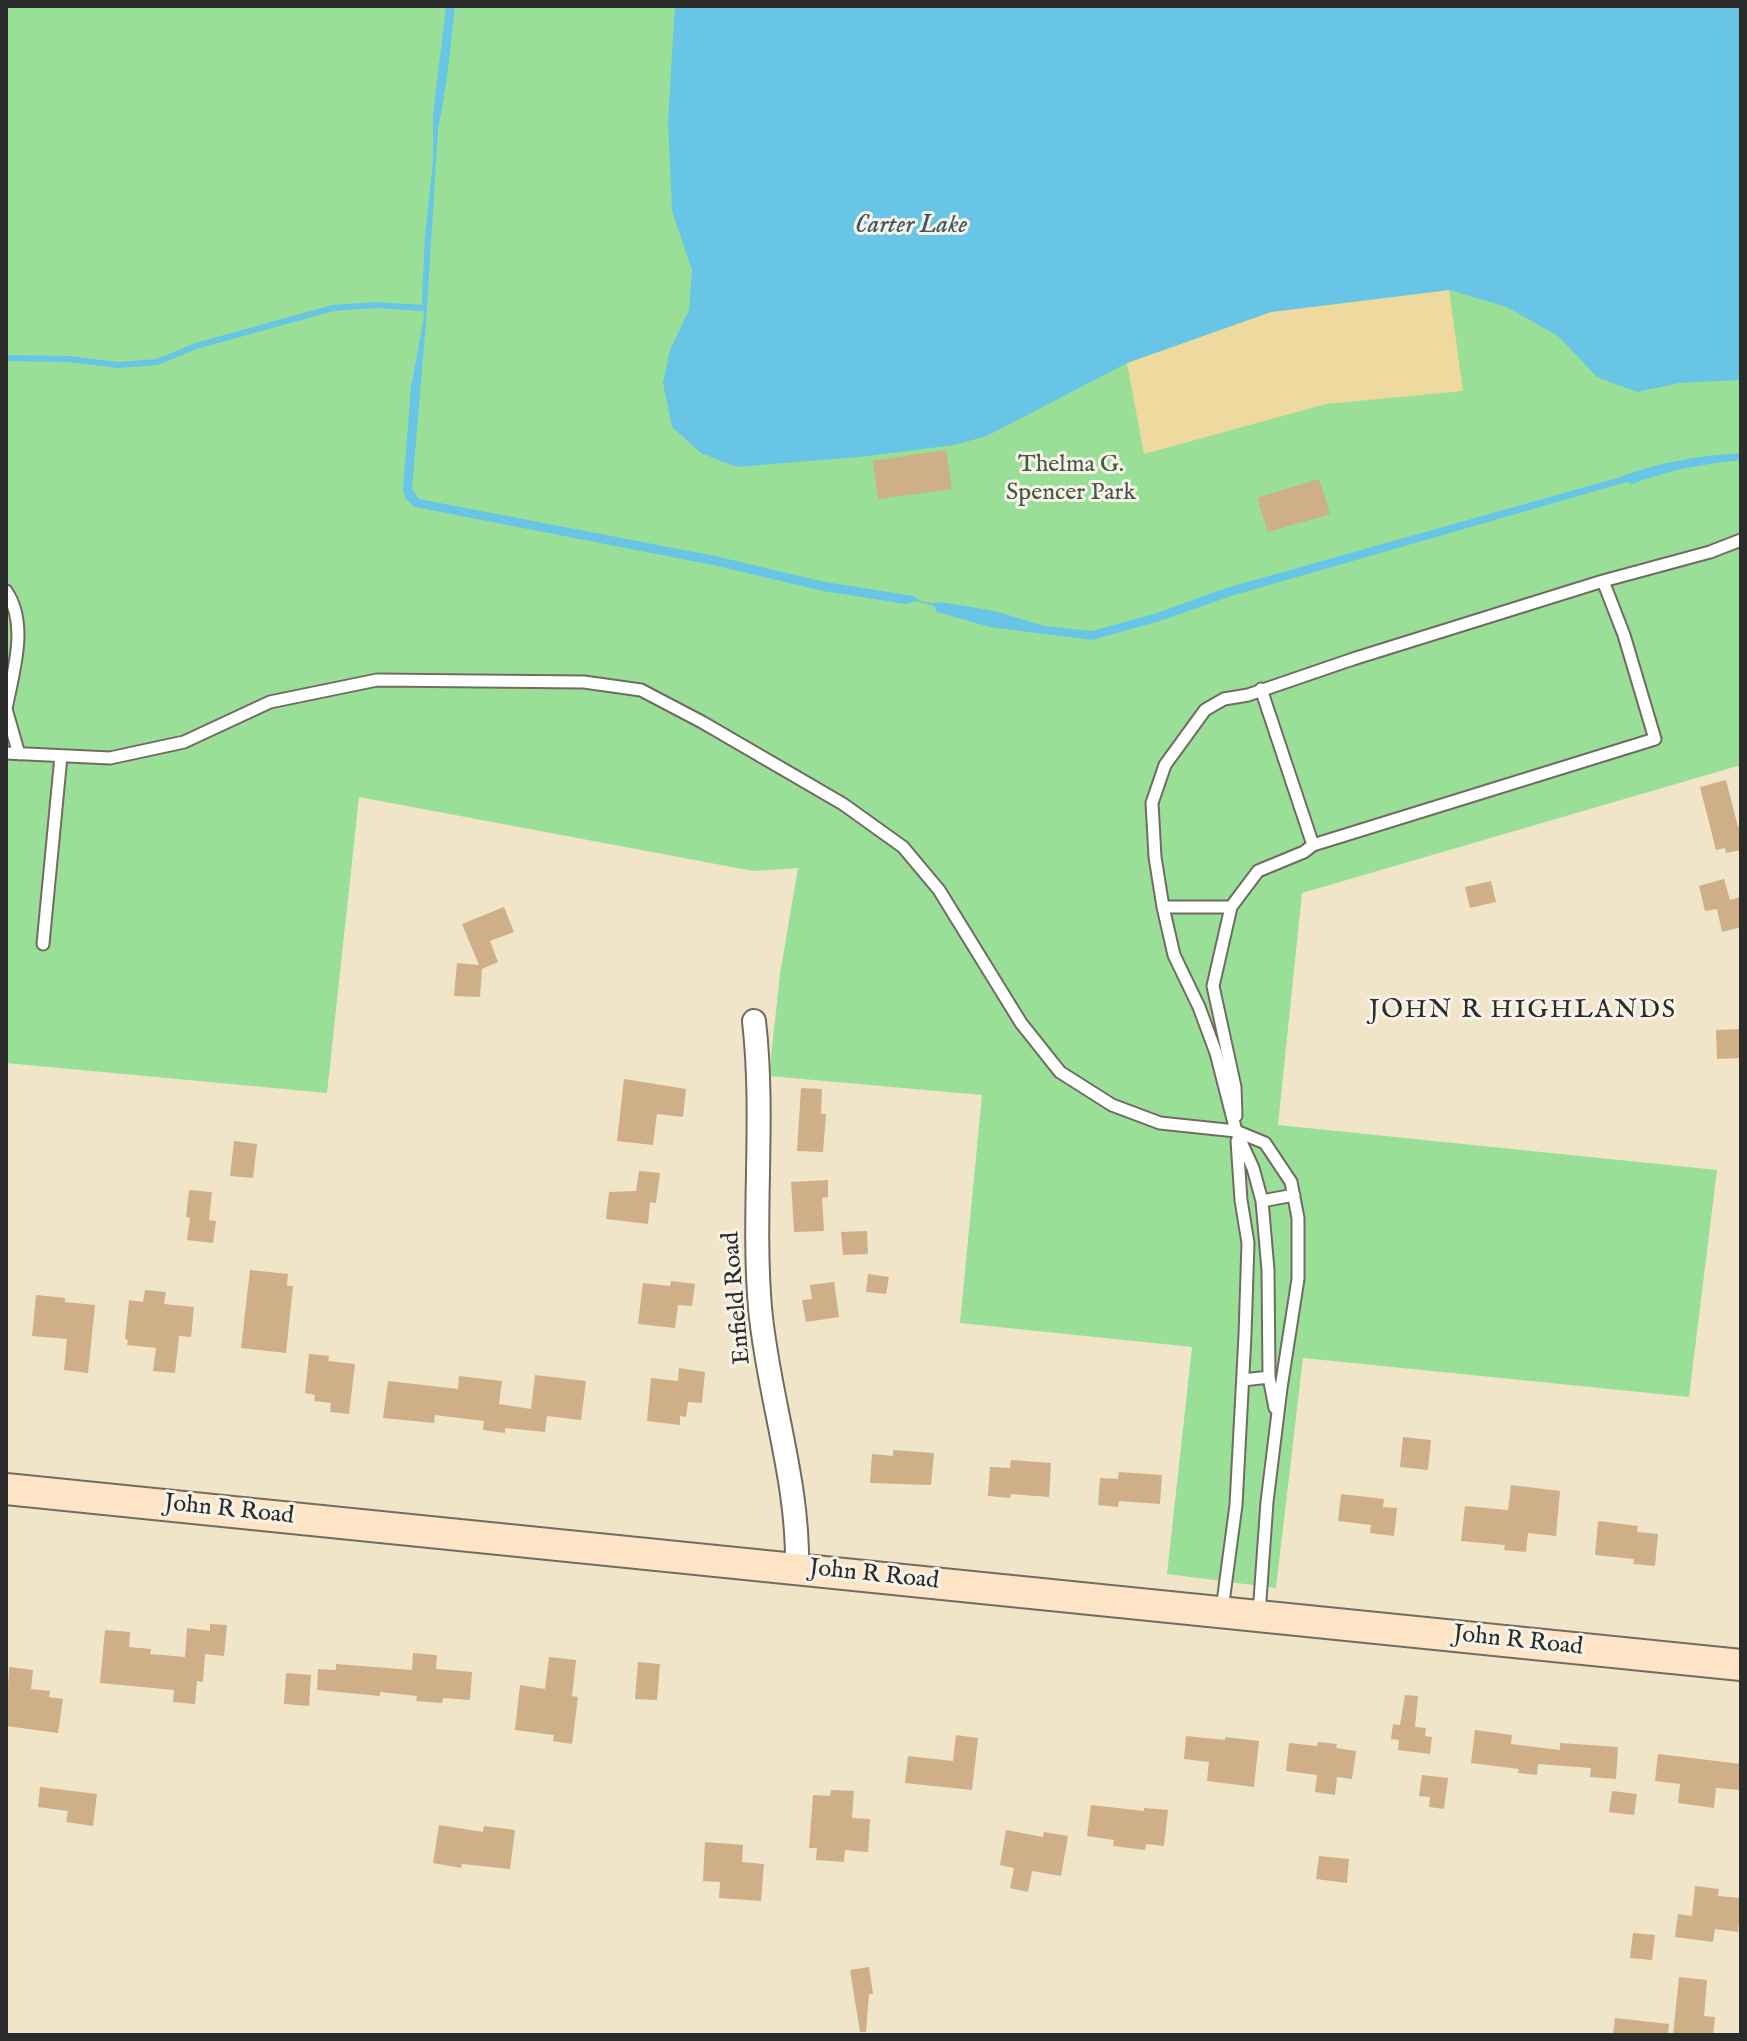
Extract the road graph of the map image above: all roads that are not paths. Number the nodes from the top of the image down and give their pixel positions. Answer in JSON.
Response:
{"nodes":[{"id":1,"x":1741,"y":540,"type":"edge"},
{"id":2,"x":1603,"y":581,"type":"junction"},
{"id":3,"x":6,"y":591,"type":"edge"},
{"id":4,"x":1261,"y":689,"type":"junction"},
{"id":5,"x":6,"y":709,"type":"edge"},
{"id":6,"x":12,"y":754,"type":"edge"},
{"id":7,"x":61,"y":756,"type":"junction"},
{"id":8,"x":1313,"y":845,"type":"junction"},
{"id":9,"x":1163,"y":907,"type":"junction"},
{"id":10,"x":1231,"y":907,"type":"junction"},
{"id":11,"x":43,"y":944,"type":"dead end"},
{"id":12,"x":754,"y":1021,"type":"dead end"},
{"id":13,"x":1236,"y":1131,"type":"junction"},
{"id":14,"x":1294,"y":1195,"type":"junction"},
{"id":15,"x":1262,"y":1201,"type":"junction"},
{"id":16,"x":1269,"y":1377,"type":"junction"},
{"id":17,"x":1243,"y":1380,"type":"junction"},
{"id":18,"x":1277,"y":1418,"type":"junction"},
{"id":19,"x":6,"y":1489,"type":"edge"},
{"id":20,"x":797,"y":1568,"type":"junction"},
{"id":21,"x":1222,"y":1611,"type":"junction"},
{"id":22,"x":1258,"y":1615,"type":"junction"},
{"id":23,"x":1741,"y":1665,"type":"edge"}],
"edges":[{"from":1,"to":2,"type":"lane"},
{"from":2,"to":4,"type":"lane"},
{"from":2,"to":8,"type":"lane"},
{"from":3,"to":5,"type":"lane"},
{"from":4,"to":8,"type":"lane"},
{"from":4,"to":9,"type":"lane"},
{"from":5,"to":6,"type":"lane"},
{"from":6,"to":7,"type":"lane"},
{"from":7,"to":11,"type":"lane"},
{"from":7,"to":13,"type":"lane"},
{"from":8,"to":10,"type":"lane"},
{"from":9,"to":10,"type":"lane"},
{"from":9,"to":13,"type":"lane"},
{"from":10,"to":13,"type":"lane"},
{"from":12,"to":20,"type":"street","name":"Enfield Road"},
{"from":13,"to":14,"type":"lane"},
{"from":13,"to":15,"type":"lane"},
{"from":13,"to":17,"type":"lane"},
{"from":14,"to":15,"type":"lane"},
{"from":14,"to":18,"type":"lane"},
{"from":15,"to":16,"type":"lane"},
{"from":16,"to":17,"type":"lane"},
{"from":16,"to":18,"type":"lane"},
{"from":17,"to":21,"type":"lane"},
{"from":18,"to":22,"type":"lane"},
{"from":19,"to":20,"type":"main road","name":"John R Road"},
{"from":20,"to":21,"type":"main road","name":"John R Road"},
{"from":21,"to":22,"type":"main road","name":"John R Road"},
{"from":22,"to":23,"type":"main road","name":"John R Road"}]}
